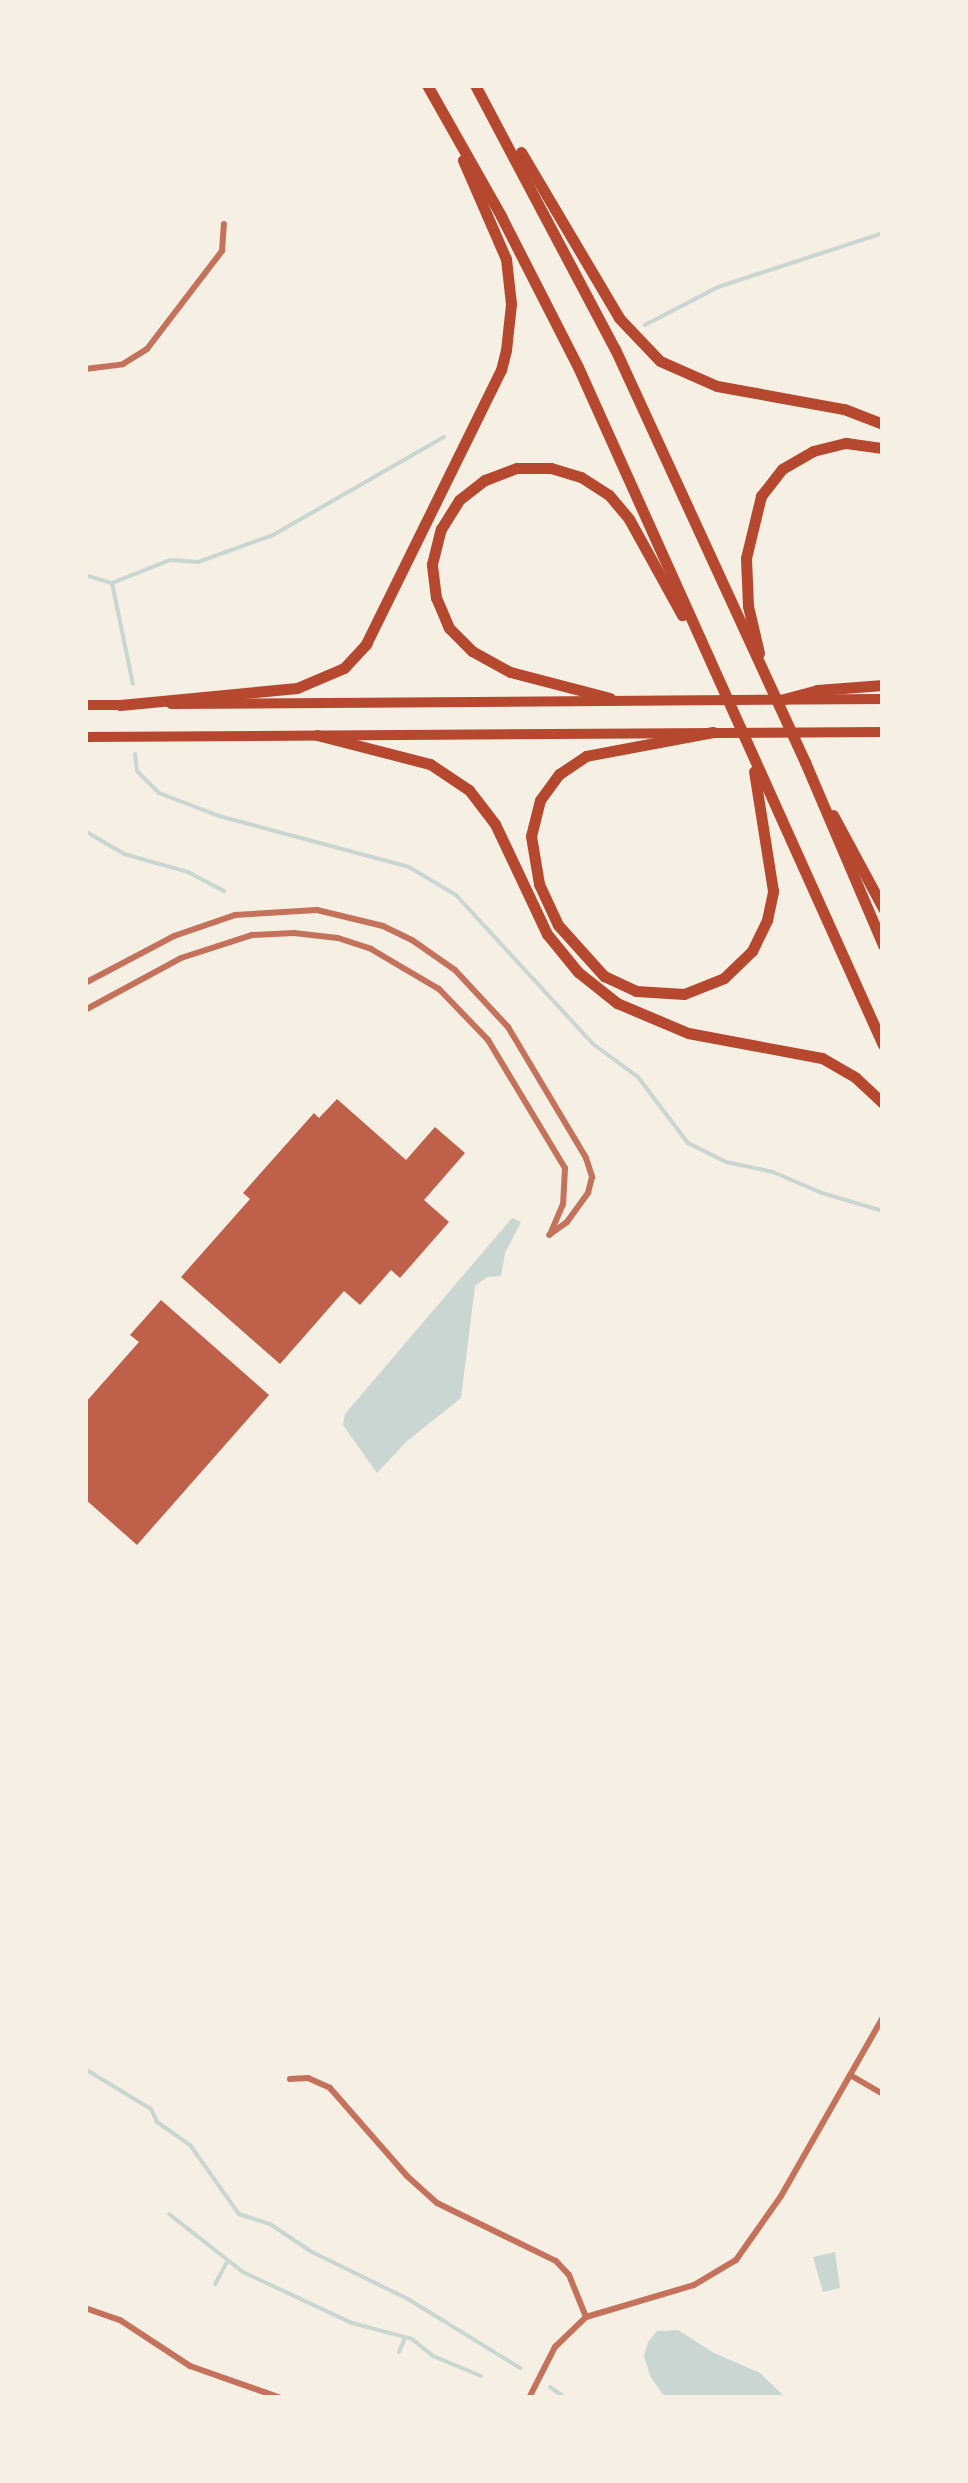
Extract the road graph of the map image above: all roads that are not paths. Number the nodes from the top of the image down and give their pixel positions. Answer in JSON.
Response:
{"nodes":[{"id":1,"x":426,"y":85,"type":"edge"},
{"id":2,"x":476,"y":85,"type":"edge"},
{"id":3,"x":224,"y":224,"type":"dead end"},
{"id":4,"x":85,"y":369,"type":"edge"},
{"id":5,"x":883,"y":424,"type":"edge"},
{"id":6,"x":883,"y":448,"type":"edge"},
{"id":7,"x":762,"y":667,"type":"junction"},
{"id":8,"x":710,"y":668,"type":"junction"},
{"id":9,"x":883,"y":684,"type":"edge"},
{"id":10,"x":610,"y":698,"type":"junction"},
{"id":11,"x":883,"y":699,"type":"edge"},
{"id":12,"x":784,"y":700,"type":"junction"},
{"id":13,"x":120,"y":704,"type":"junction"},
{"id":14,"x":85,"y":705,"type":"edge"},
{"id":15,"x":714,"y":732,"type":"junction"},
{"id":16,"x":883,"y":732,"type":"edge"},
{"id":17,"x":317,"y":735,"type":"junction"},
{"id":18,"x":85,"y":737,"type":"edge"},
{"id":19,"x":753,"y":762,"type":"junction"},
{"id":20,"x":805,"y":762,"type":"junction"},
{"id":21,"x":883,"y":908,"type":"edge"},
{"id":22,"x":883,"y":944,"type":"edge"},
{"id":23,"x":85,"y":983,"type":"edge"},
{"id":24,"x":85,"y":1010,"type":"edge"},
{"id":25,"x":883,"y":1045,"type":"edge"},
{"id":26,"x":883,"y":1103,"type":"edge"},
{"id":27,"x":883,"y":2017,"type":"edge"},
{"id":28,"x":850,"y":2076,"type":"junction"},
{"id":29,"x":290,"y":2079,"type":"dead end"},
{"id":30,"x":883,"y":2094,"type":"edge"},
{"id":31,"x":85,"y":2308,"type":"edge"},
{"id":32,"x":586,"y":2317,"type":"junction"},
{"id":33,"x":282,"y":2398,"type":"edge"},
{"id":34,"x":528,"y":2398,"type":"edge"}],
"edges":[{"from":1,"to":8,"type":"highway"},
{"from":1,"to":13,"type":"highway"},
{"from":2,"to":5,"type":"highway"},
{"from":2,"to":7,"type":"highway"},
{"from":3,"to":4,"type":"street"},
{"from":6,"to":7,"type":"highway"},
{"from":7,"to":20,"type":"highway"},
{"from":8,"to":10,"type":"highway"},
{"from":8,"to":19,"type":"highway"},
{"from":9,"to":12,"type":"highway"},
{"from":10,"to":12,"type":"highway"},
{"from":10,"to":13,"type":"highway"},
{"from":11,"to":12,"type":"highway"},
{"from":13,"to":14,"type":"highway"},
{"from":15,"to":16,"type":"highway"},
{"from":15,"to":17,"type":"highway"},
{"from":15,"to":19,"type":"highway"},
{"from":17,"to":18,"type":"highway"},
{"from":17,"to":26,"type":"highway"},
{"from":19,"to":25,"type":"highway"},
{"from":20,"to":21,"type":"highway"},
{"from":20,"to":22,"type":"highway"},
{"from":23,"to":24,"type":"street"},
{"from":27,"to":28,"type":"street"},
{"from":28,"to":30,"type":"street"},
{"from":28,"to":32,"type":"street"},
{"from":29,"to":32,"type":"street"},
{"from":31,"to":33,"type":"street"},
{"from":32,"to":34,"type":"street"}]}
